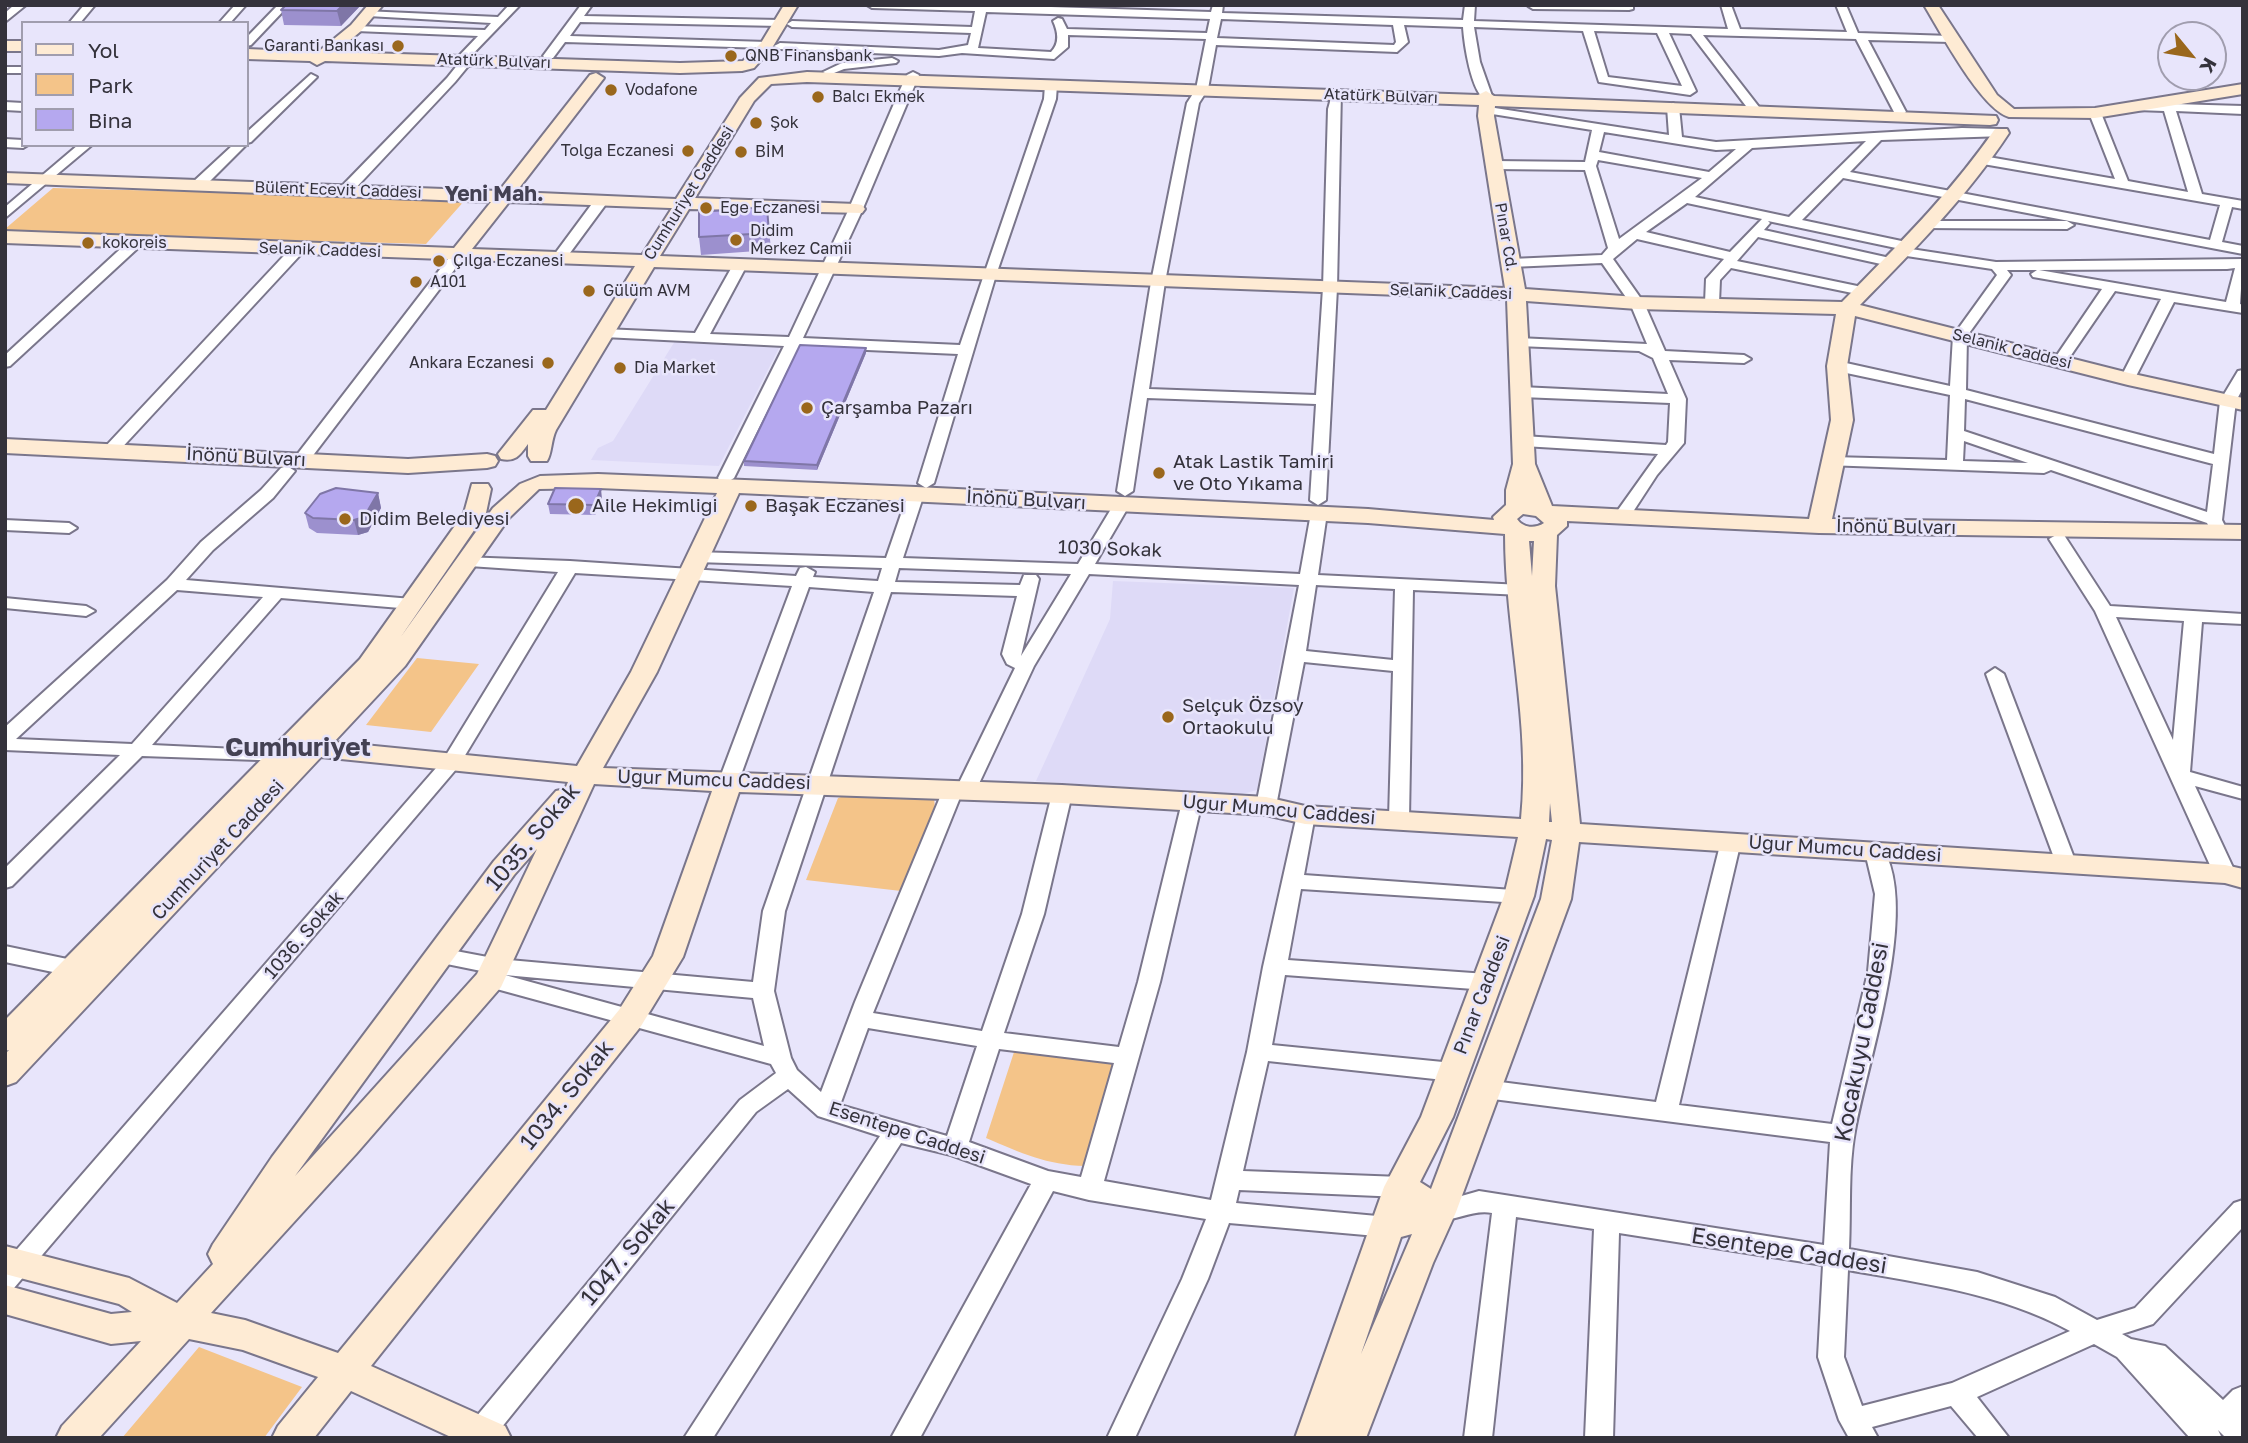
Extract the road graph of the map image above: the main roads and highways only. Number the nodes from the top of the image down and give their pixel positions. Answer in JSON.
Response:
{"nodes":[{"id":1,"x":790,"y":5,"type":"edge"},
{"id":2,"x":248,"y":56,"type":"edge"},
{"id":3,"x":549,"y":56,"type":"road end"},
{"id":4,"x":462,"y":63,"type":"junction"},
{"id":5,"x":773,"y":63,"type":"junction"},
{"id":6,"x":565,"y":64,"type":"junction"},
{"id":7,"x":621,"y":70,"type":"road end"},
{"id":8,"x":912,"y":78,"type":"junction"},
{"id":9,"x":740,"y":79,"type":"junction"},
{"id":10,"x":1203,"y":87,"type":"junction"},
{"id":11,"x":2243,"y":89,"type":"edge"},
{"id":12,"x":1487,"y":102,"type":"junction"},
{"id":13,"x":2002,"y":117,"type":"junction"},
{"id":14,"x":676,"y":203,"type":"junction"},
{"id":15,"x":856,"y":209,"type":"road end"},
{"id":16,"x":5,"y":237,"type":"edge"},
{"id":17,"x":459,"y":254,"type":"junction"},
{"id":18,"x":641,"y":261,"type":"junction"},
{"id":19,"x":1516,"y":293,"type":"junction"},
{"id":20,"x":1847,"y":308,"type":"junction"},
{"id":21,"x":2236,"y":402,"type":"edge"},
{"id":22,"x":5,"y":446,"type":"edge"},
{"id":23,"x":1524,"y":453,"type":"junction"},
{"id":24,"x":509,"y":454,"type":"junction"},
{"id":25,"x":5,"y":457,"type":"edge"},
{"id":26,"x":487,"y":461,"type":"junction"},
{"id":27,"x":294,"y":465,"type":"junction"},
{"id":28,"x":539,"y":474,"type":"junction"},
{"id":29,"x":728,"y":483,"type":"junction"},
{"id":30,"x":477,"y":487,"type":"junction"},
{"id":31,"x":1514,"y":519,"type":"junction"},
{"id":32,"x":1547,"y":521,"type":"junction"},
{"id":33,"x":1819,"y":526,"type":"junction"},
{"id":34,"x":2226,"y":528,"type":"edge"},
{"id":35,"x":2243,"y":543,"type":"edge"},
{"id":36,"x":315,"y":748,"type":"junction"},
{"id":37,"x":585,"y":775,"type":"junction"},
{"id":38,"x":728,"y":783,"type":"junction"},
{"id":39,"x":1534,"y":829,"type":"junction"},
{"id":40,"x":1567,"y":832,"type":"junction"},
{"id":41,"x":2234,"y":876,"type":"edge"},
{"id":42,"x":5,"y":1040,"type":"edge"},
{"id":43,"x":5,"y":1074,"type":"edge"},
{"id":44,"x":1485,"y":1089,"type":"road end"},
{"id":45,"x":1401,"y":1187,"type":"junction"},
{"id":46,"x":1439,"y":1212,"type":"junction"},
{"id":47,"x":1388,"y":1227,"type":"junction"},
{"id":48,"x":11,"y":1268,"type":"edge"},
{"id":49,"x":5,"y":1299,"type":"edge"},
{"id":50,"x":179,"y":1322,"type":"junction"},
{"id":51,"x":346,"y":1372,"type":"junction"},
{"id":52,"x":482,"y":1436,"type":"edge"},
{"id":53,"x":1314,"y":1438,"type":"edge"},
{"id":54,"x":1347,"y":1438,"type":"edge"}],
"edges":[{"from":1,"to":5,"type":"main road"},
{"from":2,"to":4,"type":"main road","name":"Atatürk Bulvarı"},
{"from":3,"to":6,"type":"main road"},
{"from":4,"to":6,"type":"main road","name":"Atatürk Bulvarı"},
{"from":4,"to":17,"type":"main road","name":"Atatürk Bulvarı"},
{"from":5,"to":8,"type":"main road","name":"Atatürk Bulvarı"},
{"from":5,"to":8,"type":"main road","name":"Atatürk Bulvarı"},
{"from":5,"to":9,"type":"main road","name":"Cumhuriyet Caddesi"},
{"from":5,"to":9,"type":"main road"},
{"from":5,"to":14,"type":"main road","name":"Cumhuriyet Caddesi"},
{"from":6,"to":9,"type":"main road","name":"Atatürk Bulvarı"},
{"from":7,"to":9,"type":"main road"},
{"from":8,"to":10,"type":"main road","name":"Atatürk Bulvarı"},
{"from":8,"to":10,"type":"main road","name":"Atatürk Bulvarı"},
{"from":9,"to":14,"type":"main road","name":"Cumhuriyet Caddesi"},
{"from":10,"to":12,"type":"main road","name":"Atatürk Bulvarı"},
{"from":10,"to":12,"type":"main road","name":"Atatürk Bulvarı"},
{"from":11,"to":13,"type":"main road","name":"Atatürk Bulvarı"},
{"from":12,"to":13,"type":"main road","name":"Atatürk Bulvarı"},
{"from":12,"to":13,"type":"main road","name":"Atatürk Bulvarı"},
{"from":12,"to":19,"type":"main road","name":"Pınar Cd."},
{"from":13,"to":20,"type":"main road"},
{"from":14,"to":15,"type":"main road","name":"Bülent Ecevit Caddesi"},
{"from":14,"to":18,"type":"main road","name":"Cumhuriyet Caddesi"},
{"from":16,"to":17,"type":"main road","name":"Selanik Caddesi"},
{"from":17,"to":18,"type":"main road","name":"Selanik Caddesi"},
{"from":18,"to":19,"type":"main road","name":"Selanik Caddesi"},
{"from":18,"to":24,"type":"main road","name":"Cumhuriyet Caddesi"},
{"from":18,"to":28,"type":"main road","name":"Cumhuriyet Caddesi"},
{"from":19,"to":20,"type":"main road","name":"Selanik Caddesi"},
{"from":19,"to":23,"type":"main road","name":"Pınar Cd."},
{"from":20,"to":21,"type":"main road","name":"Selanik Caddesi"},
{"from":20,"to":33,"type":"main road"},
{"from":22,"to":27,"type":"main road","name":"İnönü Bulvarı"},
{"from":23,"to":31,"type":"main road","name":"Pınar Caddesi"},
{"from":23,"to":32,"type":"main road"},
{"from":24,"to":26,"type":"main road","name":"İnönü Bulvarı"},
{"from":24,"to":28,"type":"main road"},
{"from":25,"to":27,"type":"main road","name":"İnönü Bulvarı"},
{"from":26,"to":27,"type":"main road","name":"İnönü Bulvarı"},
{"from":26,"to":30,"type":"main road","name":"Cumhuriyet Caddesi"},
{"from":27,"to":30,"type":"main road","name":"İnönü Bulvarı"},
{"from":28,"to":29,"type":"main road","name":"İnönü Bulvarı"},
{"from":28,"to":30,"type":"main road","name":"İnönü Bulvarı"},
{"from":28,"to":36,"type":"main road","name":"Cumhuriyet Caddesi"},
{"from":29,"to":31,"type":"main road","name":"İnönü Bulvarı"},
{"from":29,"to":37,"type":"main road"},
{"from":30,"to":42,"type":"main road","name":"Cumhuriyet Caddesi"},
{"from":31,"to":32,"type":"main road","name":"İnönü Bulvarı"},
{"from":31,"to":39,"type":"main road","name":"Pınar Caddesi"},
{"from":32,"to":33,"type":"main road","name":"İnönü Bulvarı"},
{"from":32,"to":35,"type":"main road","name":"İnönü Bulvarı"},
{"from":32,"to":40,"type":"main road","name":"Pınar Caddesi"},
{"from":33,"to":34,"type":"main road","name":"İnönü Bulvarı"},
{"from":36,"to":37,"type":"main road","name":"Uğur Mumcu Caddesi"},
{"from":36,"to":43,"type":"main road","name":"Cumhuriyet Caddesi"},
{"from":37,"to":38,"type":"main road","name":"Uğur Mumcu Caddesi"},
{"from":37,"to":50,"type":"main road","name":"1035. Sokak"},
{"from":37,"to":50,"type":"main road","name":"1035. Sokak"},
{"from":38,"to":39,"type":"main road","name":"Uğur Mumcu Caddesi"},
{"from":38,"to":51,"type":"main road","name":"1034. Sokak"},
{"from":39,"to":40,"type":"main road","name":"Uğur Mumcu Caddesi"},
{"from":39,"to":45,"type":"main road","name":"Pınar Caddesi"},
{"from":40,"to":41,"type":"main road","name":"Uğur Mumcu Caddesi"},
{"from":44,"to":46,"type":"main road","name":"Pınar Caddesi"},
{"from":45,"to":46,"type":"main road"},
{"from":45,"to":47,"type":"main road","name":"Pınar Caddesi"},
{"from":46,"to":47,"type":"main road"},
{"from":46,"to":54,"type":"main road","name":"Pınar Caddesi"},
{"from":47,"to":53,"type":"main road","name":"Pınar Caddesi"},
{"from":48,"to":50,"type":"main road"},
{"from":49,"to":50,"type":"main road"},
{"from":50,"to":51,"type":"main road"},
{"from":51,"to":52,"type":"main road"}]}
